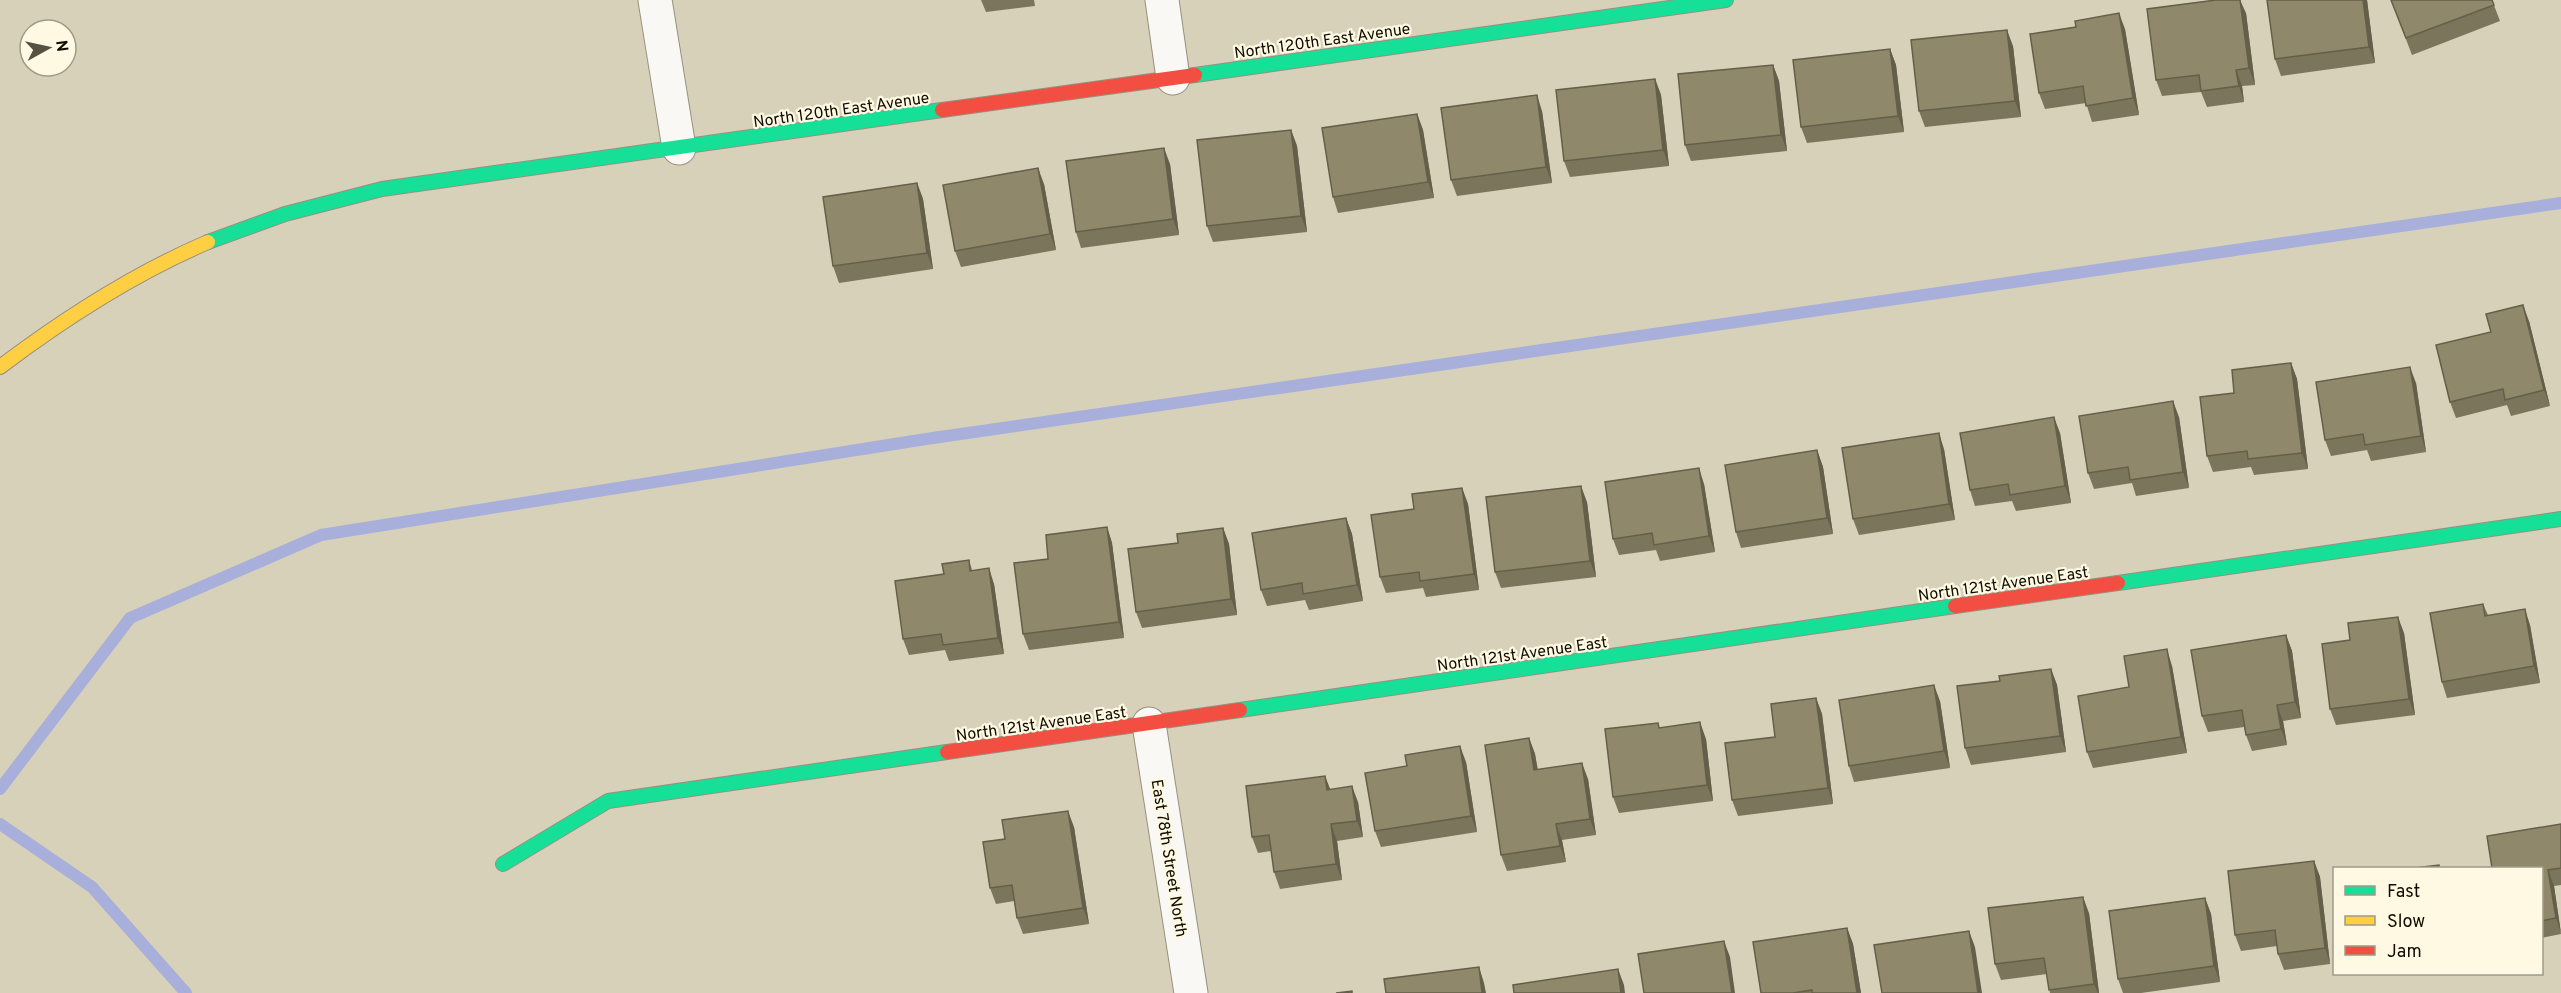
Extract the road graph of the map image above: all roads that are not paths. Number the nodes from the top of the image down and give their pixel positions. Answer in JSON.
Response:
{"nodes":[{"id":1,"x":655,"y":0,"type":"edge"},
{"id":2,"x":1162,"y":0,"type":"edge"},
{"id":3,"x":1726,"y":0,"type":"edge"},
{"id":4,"x":1173,"y":78,"type":"junction"},
{"id":5,"x":679,"y":148,"type":"junction"},
{"id":6,"x":0,"y":367,"type":"edge"},
{"id":7,"x":2561,"y":519,"type":"edge"},
{"id":8,"x":1149,"y":724,"type":"junction"},
{"id":9,"x":502,"y":864,"type":"dead end"},
{"id":10,"x":1191,"y":993,"type":"edge"}],
"edges":[{"from":1,"to":5,"type":"street"},
{"from":2,"to":4,"type":"street"},
{"from":3,"to":4,"type":"street","name":"North 120th East Avenue"},
{"from":4,"to":5,"type":"street","name":"North 120th East Avenue"},
{"from":5,"to":6,"type":"street","name":"North 120th East Avenue"},
{"from":7,"to":8,"type":"street","name":"North 121st Avenue East"},
{"from":8,"to":9,"type":"street","name":"North 121st Avenue East"},
{"from":8,"to":10,"type":"street","name":"East 78th Street North"}]}
